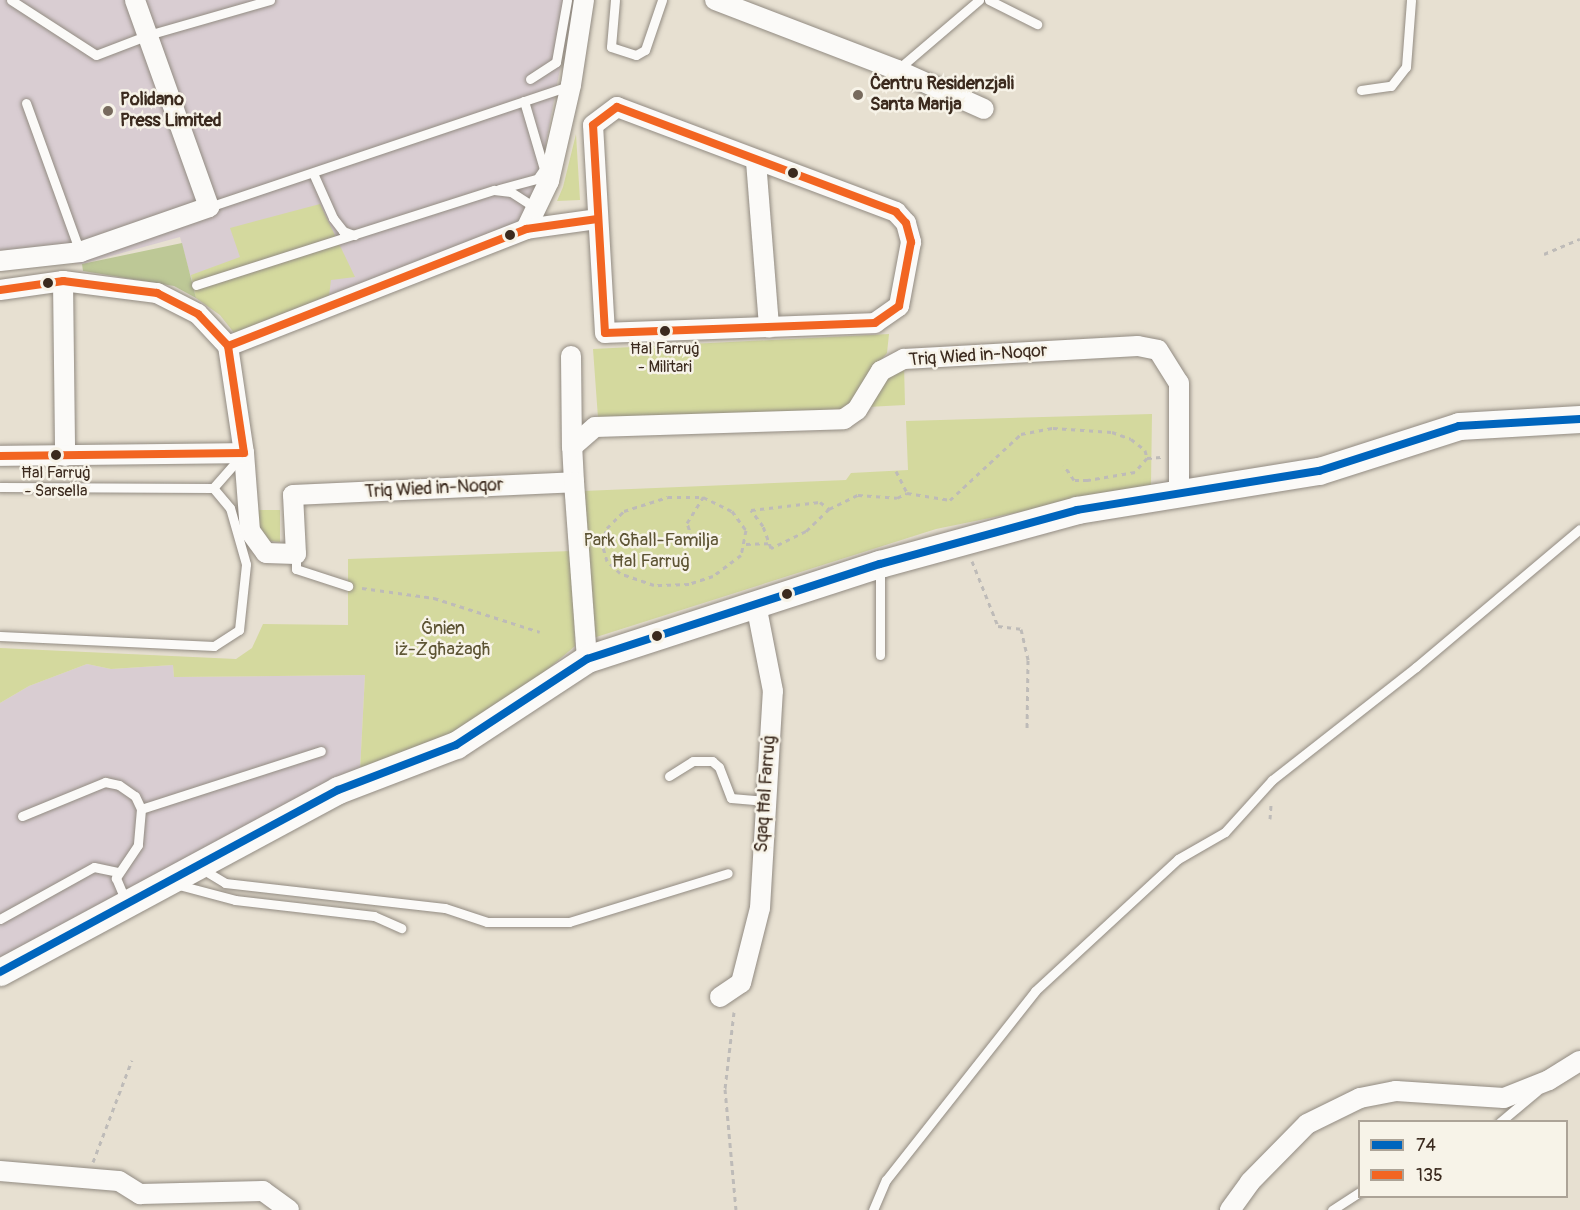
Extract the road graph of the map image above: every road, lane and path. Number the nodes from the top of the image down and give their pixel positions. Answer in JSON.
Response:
{"nodes":[{"id":1,"x":11,"y":0,"type":"edge"},
{"id":2,"x":270,"y":0,"type":"edge"},
{"id":3,"x":567,"y":0,"type":"edge"},
{"id":4,"x":584,"y":0,"type":"edge"},
{"id":5,"x":615,"y":0,"type":"edge"},
{"id":6,"x":663,"y":0,"type":"edge"},
{"id":7,"x":715,"y":0,"type":"edge"},
{"id":8,"x":979,"y":0,"type":"edge"},
{"id":9,"x":989,"y":0,"type":"edge"},
{"id":10,"x":1411,"y":0,"type":"edge"},
{"id":11,"x":134,"y":1,"type":"edge"},
{"id":12,"x":1036,"y":24,"type":"dead end"},
{"id":13,"x":148,"y":35,"type":"junction"},
{"id":14,"x":897,"y":70,"type":"junction"},
{"id":15,"x":530,"y":79,"type":"dead end"},
{"id":16,"x":571,"y":85,"type":"junction"},
{"id":17,"x":1361,"y":90,"type":"dead end"},
{"id":18,"x":524,"y":101,"type":"junction"},
{"id":19,"x":26,"y":103,"type":"dead end"},
{"id":20,"x":984,"y":109,"type":"dead end"},
{"id":21,"x":756,"y":161,"type":"junction"},
{"id":22,"x":313,"y":173,"type":"junction"},
{"id":23,"x":494,"y":190,"type":"junction"},
{"id":24,"x":210,"y":207,"type":"junction"},
{"id":25,"x":536,"y":208,"type":"junction"},
{"id":26,"x":597,"y":219,"type":"junction"},
{"id":27,"x":526,"y":229,"type":"junction"},
{"id":28,"x":354,"y":235,"type":"junction"},
{"id":29,"x":1580,"y":240,"type":"edge"},
{"id":30,"x":80,"y":252,"type":"junction"},
{"id":31,"x":1544,"y":254,"type":"dead end"},
{"id":32,"x":0,"y":261,"type":"edge"},
{"id":33,"x":63,"y":281,"type":"junction"},
{"id":34,"x":196,"y":285,"type":"dead end"},
{"id":35,"x":0,"y":290,"type":"edge"},
{"id":36,"x":769,"y":327,"type":"junction"},
{"id":37,"x":228,"y":346,"type":"junction"},
{"id":38,"x":571,"y":356,"type":"dead end"},
{"id":39,"x":1580,"y":419,"type":"edge"},
{"id":40,"x":572,"y":447,"type":"junction"},
{"id":41,"x":244,"y":453,"type":"junction"},
{"id":42,"x":0,"y":456,"type":"edge"},
{"id":43,"x":65,"y":456,"type":"junction"},
{"id":44,"x":1064,"y":465,"type":"dead end"},
{"id":45,"x":897,"y":471,"type":"dead end"},
{"id":46,"x":574,"y":482,"type":"junction"},
{"id":47,"x":0,"y":487,"type":"edge"},
{"id":48,"x":213,"y":488,"type":"junction"},
{"id":49,"x":907,"y":493,"type":"junction"},
{"id":50,"x":1179,"y":496,"type":"junction"},
{"id":51,"x":703,"y":497,"type":"junction"},
{"id":52,"x":828,"y":509,"type":"junction"},
{"id":53,"x":1580,"y":529,"type":"edge"},
{"id":54,"x":692,"y":538,"type":"dead end"},
{"id":55,"x":963,"y":540,"type":"junction"},
{"id":56,"x":769,"y":543,"type":"junction"},
{"id":57,"x":746,"y":544,"type":"junction"},
{"id":58,"x":296,"y":554,"type":"junction"},
{"id":59,"x":880,"y":564,"type":"junction"},
{"id":60,"x":348,"y":586,"type":"joint"},
{"id":61,"x":756,"y":604,"type":"junction"},
{"id":62,"x":540,"y":632,"type":"dead end"},
{"id":63,"x":0,"y":636,"type":"edge"},
{"id":64,"x":879,"y":655,"type":"dead end"},
{"id":65,"x":587,"y":659,"type":"junction"},
{"id":66,"x":1027,"y":730,"type":"dead end"},
{"id":67,"x":321,"y":751,"type":"dead end"},
{"id":68,"x":669,"y":776,"type":"dead end"},
{"id":69,"x":766,"y":801,"type":"junction"},
{"id":70,"x":141,"y":809,"type":"junction"},
{"id":71,"x":22,"y":816,"type":"dead end"},
{"id":72,"x":198,"y":866,"type":"junction"},
{"id":73,"x":118,"y":872,"type":"junction"},
{"id":74,"x":728,"y":873,"type":"dead end"},
{"id":75,"x":167,"y":882,"type":"junction"},
{"id":76,"x":127,"y":904,"type":"junction"},
{"id":77,"x":0,"y":919,"type":"edge"},
{"id":78,"x":401,"y":928,"type":"dead end"},
{"id":79,"x":0,"y":972,"type":"edge"},
{"id":80,"x":741,"y":983,"type":"junction"},
{"id":81,"x":720,"y":997,"type":"dead end"},
{"id":82,"x":132,"y":1060,"type":"dead end"},
{"id":83,"x":1580,"y":1061,"type":"edge"},
{"id":84,"x":1549,"y":1080,"type":"junction"},
{"id":85,"x":1502,"y":1120,"type":"edge"},
{"id":86,"x":0,"y":1171,"type":"edge"},
{"id":87,"x":89,"y":1180,"type":"junction"},
{"id":88,"x":1358,"y":1193,"type":"edge"},
{"id":89,"x":140,"y":1202,"type":"edge"},
{"id":90,"x":289,"y":1210,"type":"edge"},
{"id":91,"x":736,"y":1210,"type":"edge"},
{"id":92,"x":873,"y":1210,"type":"edge"},
{"id":93,"x":1230,"y":1210,"type":"edge"},
{"id":94,"x":1332,"y":1210,"type":"edge"}],
"edges":[{"from":1,"to":13,"type":"lane"},
{"from":2,"to":13,"type":"lane"},
{"from":3,"to":15,"type":"lane"},
{"from":4,"to":16,"type":"street"},
{"from":5,"to":6,"type":"lane"},
{"from":7,"to":14,"type":"street"},
{"from":8,"to":14,"type":"lane"},
{"from":9,"to":12,"type":"lane"},
{"from":10,"to":17,"type":"lane"},
{"from":11,"to":13,"type":"street"},
{"from":13,"to":24,"type":"street"},
{"from":14,"to":20,"type":"street"},
{"from":16,"to":18,"type":"lane"},
{"from":16,"to":25,"type":"street"},
{"from":18,"to":22,"type":"lane"},
{"from":18,"to":23,"type":"lane"},
{"from":19,"to":30,"type":"lane"},
{"from":21,"to":26,"type":"street"},
{"from":21,"to":36,"type":"street"},
{"from":21,"to":36,"type":"street"},
{"from":22,"to":24,"type":"lane"},
{"from":22,"to":28,"type":"lane"},
{"from":23,"to":25,"type":"lane"},
{"from":23,"to":28,"type":"lane"},
{"from":24,"to":30,"type":"street"},
{"from":25,"to":27,"type":"street"},
{"from":26,"to":27,"type":"street"},
{"from":26,"to":36,"type":"street"},
{"from":27,"to":37,"type":"street"},
{"from":28,"to":34,"type":"lane"},
{"from":29,"to":31,"type":"path"},
{"from":30,"to":32,"type":"street"},
{"from":33,"to":35,"type":"street"},
{"from":33,"to":37,"type":"street"},
{"from":33,"to":43,"type":"street"},
{"from":37,"to":41,"type":"street"},
{"from":38,"to":40,"type":"street"},
{"from":39,"to":50,"type":"main road"},
{"from":40,"to":46,"type":"street"},
{"from":40,"to":50,"type":"street","name":"Triq Wied in-Noqor"},
{"from":41,"to":43,"type":"street"},
{"from":41,"to":48,"type":"lane"},
{"from":41,"to":58,"type":"street"},
{"from":42,"to":43,"type":"street"},
{"from":44,"to":49,"type":"path"},
{"from":45,"to":49,"type":"path"},
{"from":46,"to":58,"type":"street","name":"Triq Wied in-Noqor"},
{"from":46,"to":65,"type":"street"},
{"from":47,"to":48,"type":"lane"},
{"from":48,"to":63,"type":"lane"},
{"from":49,"to":52,"type":"path"},
{"from":50,"to":55,"type":"main road"},
{"from":51,"to":54,"type":"path"},
{"from":51,"to":57,"type":"path"},
{"from":51,"to":57,"type":"path"},
{"from":52,"to":56,"type":"path"},
{"from":52,"to":56,"type":"path"},
{"from":53,"to":92,"type":"lane"},
{"from":55,"to":59,"type":"main road"},
{"from":55,"to":66,"type":"path"},
{"from":56,"to":57,"type":"path"},
{"from":58,"to":60,"type":"lane"},
{"from":59,"to":61,"type":"main road"},
{"from":59,"to":64,"type":"lane"},
{"from":60,"to":62,"type":"path"},
{"from":61,"to":65,"type":"main road"},
{"from":61,"to":69,"type":"street","name":"Sqaq Ħal Farruġ"},
{"from":65,"to":72,"type":"main road"},
{"from":67,"to":70,"type":"lane"},
{"from":68,"to":69,"type":"lane"},
{"from":69,"to":80,"type":"street","name":"Sqaq Ħal Farruġ"},
{"from":70,"to":71,"type":"lane"},
{"from":70,"to":73,"type":"lane"},
{"from":72,"to":74,"type":"lane"},
{"from":72,"to":75,"type":"main road"},
{"from":73,"to":76,"type":"lane"},
{"from":73,"to":77,"type":"lane"},
{"from":75,"to":76,"type":"main road"},
{"from":75,"to":78,"type":"lane"},
{"from":76,"to":79,"type":"main road"},
{"from":80,"to":81,"type":"street"},
{"from":80,"to":91,"type":"path"},
{"from":82,"to":87,"type":"path"},
{"from":83,"to":84,"type":"street"},
{"from":84,"to":85,"type":"lane"},
{"from":84,"to":93,"type":"street"},
{"from":86,"to":87,"type":"street"},
{"from":87,"to":89,"type":"street"},
{"from":88,"to":94,"type":"lane"},
{"from":89,"to":90,"type":"street"}]}
